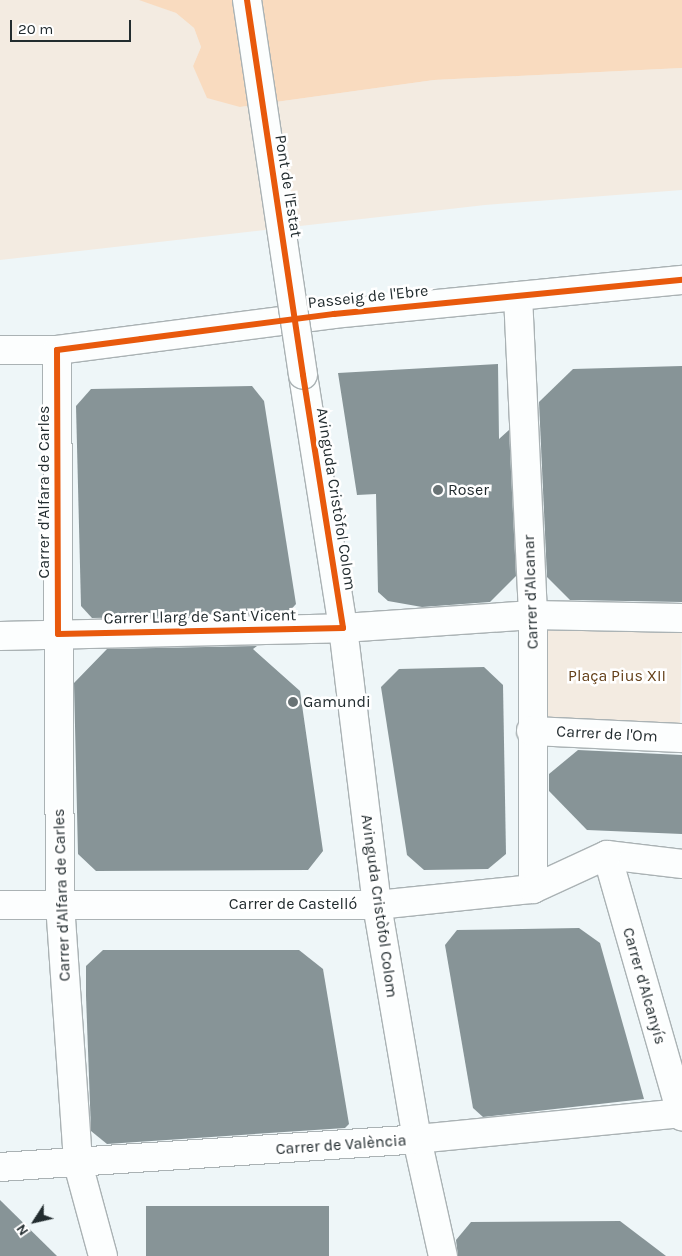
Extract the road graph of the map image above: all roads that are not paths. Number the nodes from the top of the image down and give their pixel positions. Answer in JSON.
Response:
{"nodes":[{"id":1,"x":247,"y":0,"type":"edge"},
{"id":2,"x":682,"y":280,"type":"edge"},
{"id":3,"x":518,"y":296,"type":"junction"},
{"id":4,"x":0,"y":350,"type":"edge"},
{"id":5,"x":57,"y":350,"type":"junction"},
{"id":6,"x":303,"y":375,"type":"joint"},
{"id":7,"x":533,"y":615,"type":"junction"},
{"id":8,"x":682,"y":618,"type":"edge"},
{"id":9,"x":343,"y":628,"type":"junction"},
{"id":10,"x":58,"y":634,"type":"junction"},
{"id":11,"x":0,"y":636,"type":"edge"},
{"id":12,"x":531,"y":730,"type":"junction"},
{"id":13,"x":682,"y":738,"type":"edge"},
{"id":14,"x":607,"y":855,"type":"junction"},
{"id":15,"x":682,"y":864,"type":"edge"},
{"id":16,"x":533,"y":889,"type":"junction"},
{"id":17,"x":60,"y":904,"type":"junction"},
{"id":18,"x":0,"y":905,"type":"edge"},
{"id":19,"x":376,"y":905,"type":"junction"},
{"id":20,"x":682,"y":1114,"type":"edge"},
{"id":21,"x":417,"y":1140,"type":"junction"},
{"id":22,"x":78,"y":1164,"type":"junction"},
{"id":23,"x":0,"y":1167,"type":"edge"},
{"id":24,"x":103,"y":1256,"type":"edge"},
{"id":25,"x":443,"y":1256,"type":"edge"}],
"edges":[{"from":1,"to":6,"type":"street","name":"Pont de l'Estat","bridge":true},
{"from":2,"to":3,"type":"street","name":"Passeig de l'Ebre"},
{"from":3,"to":5,"type":"street","name":"Passeig de l'Ebre"},
{"from":3,"to":7,"type":"street","name":"Carrer d'Alcanar"},
{"from":4,"to":5,"type":"street","name":"Passeig de l'Ebre"},
{"from":5,"to":10,"type":"street","name":"Carrer d'Alfara de Carles"},
{"from":6,"to":9,"type":"street","name":"Avinguda Cristòfol Colom"},
{"from":7,"to":8,"type":"street","name":"Carrer Llarg de Sant Vicent"},
{"from":7,"to":9,"type":"street","name":"Carrer Llarg de Sant Vicent"},
{"from":7,"to":12,"type":"street","name":"Carrer d'Alcanar"},
{"from":9,"to":10,"type":"street","name":"Carrer Llarg de Sant Vicent"},
{"from":9,"to":19,"type":"street","name":"Avinguda Cristòfol Colom"},
{"from":10,"to":11,"type":"street","name":"Carrer Llarg de Sant Vicent"},
{"from":10,"to":17,"type":"street","name":"Carrer d'Alfara de Carles"},
{"from":12,"to":13,"type":"street","name":"Carrer de l'Om"},
{"from":12,"to":16,"type":"street","name":"Carrer d'Alcanar"},
{"from":14,"to":15,"type":"street"},
{"from":14,"to":16,"type":"street","name":"Carrer de Castelló"},
{"from":14,"to":20,"type":"street","name":"Carrer d'Alcanyís"},
{"from":16,"to":19,"type":"street","name":"Carrer de Castelló"},
{"from":17,"to":18,"type":"street","name":"Carrer de Castelló"},
{"from":17,"to":19,"type":"street","name":"Carrer de Castelló"},
{"from":17,"to":22,"type":"street","name":"Carrer d'Alfara de Carles"},
{"from":19,"to":21,"type":"street","name":"Avinguda Cristòfol Colom"},
{"from":20,"to":21,"type":"street","name":"Carrer de València"},
{"from":21,"to":22,"type":"street","name":"Carrer de València"},
{"from":21,"to":25,"type":"street","name":"Avinguda Cristòfol Colom"},
{"from":22,"to":23,"type":"street","name":"Carrer de València"},
{"from":22,"to":24,"type":"street","name":"Carrer d'Alfara de Carles"}]}
